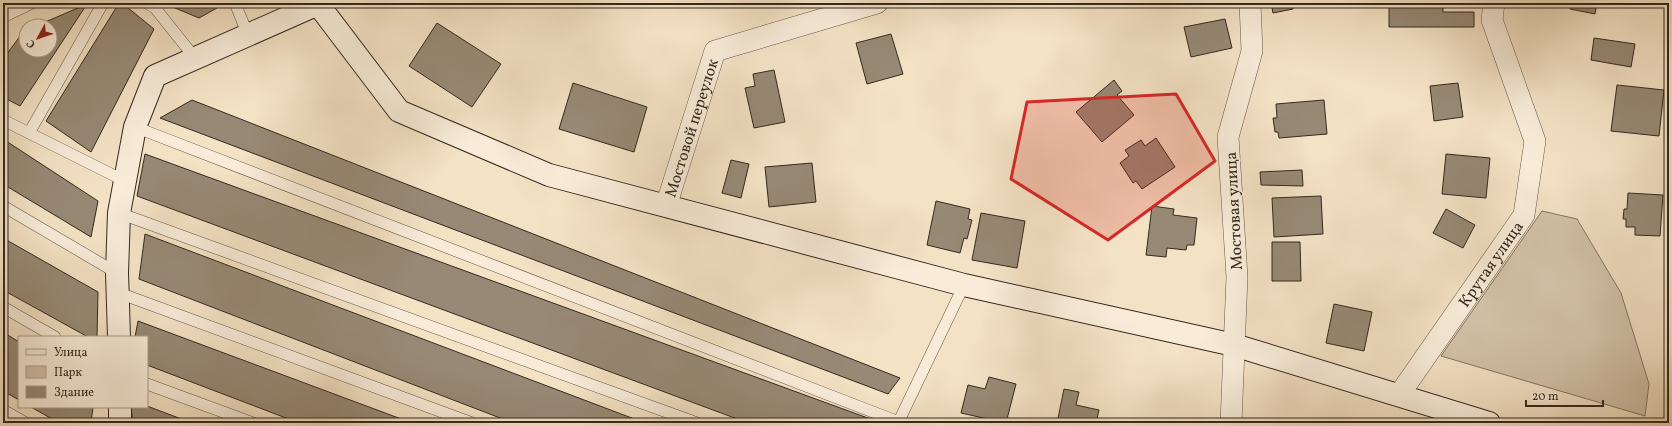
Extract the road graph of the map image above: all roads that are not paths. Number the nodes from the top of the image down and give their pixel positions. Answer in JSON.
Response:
{"nodes":[{"id":1,"x":32,"y":3,"type":"edge"},
{"id":2,"x":103,"y":3,"type":"edge"},
{"id":3,"x":147,"y":3,"type":"edge"},
{"id":4,"x":235,"y":3,"type":"edge"},
{"id":5,"x":319,"y":3,"type":"edge"},
{"id":6,"x":877,"y":3,"type":"edge"},
{"id":7,"x":1250,"y":3,"type":"edge"},
{"id":8,"x":1494,"y":3,"type":"edge"},
{"id":9,"x":4,"y":19,"type":"edge"},
{"id":10,"x":248,"y":35,"type":"junction"},
{"id":11,"x":195,"y":58,"type":"junction"},
{"id":12,"x":3,"y":120,"type":"edge"},
{"id":13,"x":135,"y":127,"type":"junction"},
{"id":14,"x":29,"y":133,"type":"junction"},
{"id":15,"x":125,"y":181,"type":"junction"},
{"id":16,"x":3,"y":206,"type":"edge"},
{"id":17,"x":666,"y":206,"type":"junction"},
{"id":18,"x":120,"y":213,"type":"junction"},
{"id":19,"x":118,"y":283,"type":"junction"},
{"id":20,"x":964,"y":285,"type":"junction"},
{"id":21,"x":3,"y":307,"type":"edge"},
{"id":22,"x":53,"y":336,"type":"edge"},
{"id":23,"x":119,"y":336,"type":"edge"},
{"id":24,"x":1234,"y":345,"type":"junction"},
{"id":25,"x":148,"y":384,"type":"edge"},
{"id":26,"x":1399,"y":396,"type":"junction"},
{"id":27,"x":120,"y":408,"type":"edge"},
{"id":28,"x":3,"y":410,"type":"edge"},
{"id":29,"x":898,"y":422,"type":"edge"},
{"id":30,"x":26,"y":423,"type":"edge"},
{"id":31,"x":120,"y":423,"type":"edge"},
{"id":32,"x":253,"y":423,"type":"edge"},
{"id":33,"x":472,"y":423,"type":"edge"},
{"id":34,"x":697,"y":423,"type":"edge"},
{"id":35,"x":1231,"y":423,"type":"edge"},
{"id":36,"x":1489,"y":423,"type":"edge"}],
"edges":[{"from":1,"to":9,"type":"lane"},
{"from":2,"to":14,"type":"lane"},
{"from":3,"to":11,"type":"lane"},
{"from":4,"to":10,"type":"lane"},
{"from":5,"to":10,"type":"street"},
{"from":5,"to":17,"type":"street"},
{"from":6,"to":17,"type":"street","name":"Мостовой переулок"},
{"from":7,"to":24,"type":"street","name":"Мостовая улица"},
{"from":8,"to":26,"type":"street","name":"Крутая улица"},
{"from":10,"to":11,"type":"street"},
{"from":11,"to":13,"type":"street"},
{"from":12,"to":14,"type":"lane"},
{"from":13,"to":15,"type":"street"},
{"from":13,"to":29,"type":"lane"},
{"from":14,"to":15,"type":"lane"},
{"from":15,"to":18,"type":"street"},
{"from":16,"to":19,"type":"lane"},
{"from":17,"to":20,"type":"street"},
{"from":18,"to":19,"type":"street"},
{"from":18,"to":34,"type":"lane"},
{"from":19,"to":23,"type":"street"},
{"from":19,"to":33,"type":"lane"},
{"from":20,"to":24,"type":"street"},
{"from":20,"to":29,"type":"lane"},
{"from":21,"to":22,"type":"lane"},
{"from":24,"to":26,"type":"street"},
{"from":24,"to":35,"type":"street","name":"Мостовая улица"},
{"from":25,"to":32,"type":"lane"},
{"from":26,"to":36,"type":"street"},
{"from":27,"to":31,"type":"street"},
{"from":28,"to":30,"type":"lane"}]}
